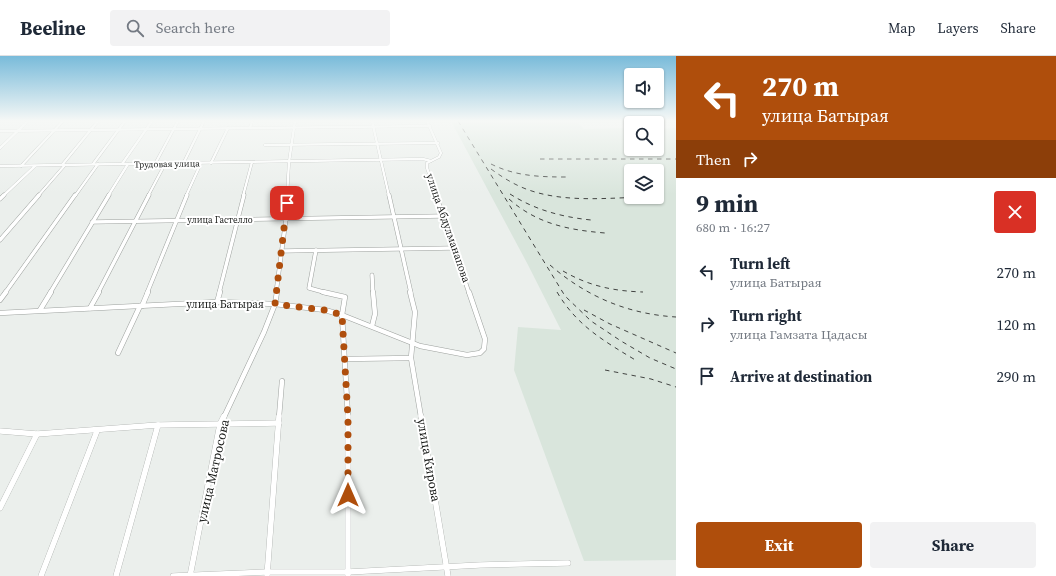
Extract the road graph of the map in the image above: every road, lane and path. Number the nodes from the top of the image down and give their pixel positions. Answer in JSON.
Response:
{"nodes":[{"id":1,"x":41,"y":145,"type":"edge"},
{"id":2,"x":79,"y":145,"type":"edge"},
{"id":3,"x":108,"y":145,"type":"edge"},
{"id":4,"x":135,"y":145,"type":"edge"},
{"id":5,"x":165,"y":145,"type":"edge"},
{"id":6,"x":192,"y":145,"type":"edge"},
{"id":7,"x":220,"y":145,"type":"edge"},
{"id":8,"x":291,"y":145,"type":"edge"},
{"id":9,"x":379,"y":145,"type":"edge"},
{"id":10,"x":439,"y":145,"type":"edge"},
{"id":11,"x":382,"y":160,"type":"junction"},
{"id":12,"x":431,"y":160,"type":"junction"},
{"id":13,"x":252,"y":162,"type":"junction"},
{"id":14,"x":290,"y":162,"type":"junction"},
{"id":15,"x":201,"y":163,"type":"junction"},
{"id":16,"x":211,"y":163,"type":"junction"},
{"id":17,"x":96,"y":164,"type":"junction"},
{"id":18,"x":122,"y":164,"type":"junction"},
{"id":19,"x":128,"y":164,"type":"junction"},
{"id":20,"x":155,"y":164,"type":"junction"},
{"id":21,"x":165,"y":164,"type":"junction"},
{"id":22,"x":183,"y":164,"type":"junction"},
{"id":23,"x":63,"y":165,"type":"junction"},
{"id":24,"x":22,"y":166,"type":"junction"},
{"id":25,"x":35,"y":166,"type":"junction"},
{"id":26,"x":1,"y":167,"type":"edge"},
{"id":27,"x":0,"y":199,"type":"edge"},
{"id":28,"x":444,"y":216,"type":"junction"},
{"id":29,"x":394,"y":217,"type":"junction"},
{"id":30,"x":286,"y":219,"type":"junction"},
{"id":31,"x":176,"y":220,"type":"junction"},
{"id":32,"x":238,"y":220,"type":"junction"},
{"id":33,"x":136,"y":221,"type":"junction"},
{"id":34,"x":92,"y":222,"type":"junction"},
{"id":35,"x":0,"y":240,"type":"edge"},
{"id":36,"x":454,"y":248,"type":"junction"},
{"id":37,"x":316,"y":250,"type":"junction"},
{"id":38,"x":400,"y":250,"type":"junction"},
{"id":39,"x":282,"y":251,"type":"junction"},
{"id":40,"x":372,"y":275,"type":"dead end"},
{"id":41,"x":0,"y":300,"type":"edge"},
{"id":42,"x":217,"y":302,"type":"junction"},
{"id":43,"x":275,"y":304,"type":"junction"},
{"id":44,"x":141,"y":306,"type":"junction"},
{"id":45,"x":90,"y":308,"type":"junction"},
{"id":46,"x":40,"y":310,"type":"junction"},
{"id":47,"x":0,"y":313,"type":"edge"},
{"id":48,"x":342,"y":315,"type":"junction"},
{"id":49,"x":372,"y":326,"type":"junction"},
{"id":50,"x":412,"y":343,"type":"junction"},
{"id":51,"x":485,"y":344,"type":"joint"},
{"id":52,"x":118,"y":353,"type":"dead end"},
{"id":53,"x":411,"y":358,"type":"junction"},
{"id":54,"x":346,"y":359,"type":"junction"},
{"id":55,"x":282,"y":381,"type":"dead end"},
{"id":56,"x":279,"y":423,"type":"junction"},
{"id":57,"x":220,"y":424,"type":"junction"},
{"id":58,"x":158,"y":425,"type":"junction"},
{"id":59,"x":0,"y":431,"type":"edge"},
{"id":60,"x":97,"y":431,"type":"junction"},
{"id":61,"x":37,"y":434,"type":"junction"},
{"id":62,"x":0,"y":508,"type":"edge"},
{"id":63,"x":568,"y":563,"type":"dead end"},
{"id":64,"x":447,"y":567,"type":"junction"},
{"id":65,"x":267,"y":574,"type":"edge"},
{"id":66,"x":348,"y":574,"type":"edge"},
{"id":67,"x":190,"y":575,"type":"edge"},
{"id":68,"x":41,"y":576,"type":"edge"},
{"id":69,"x":116,"y":576,"type":"edge"},
{"id":70,"x":173,"y":576,"type":"edge"},
{"id":71,"x":448,"y":576,"type":"edge"}],
"edges":[{"from":1,"to":24,"type":"street"},
{"from":2,"to":23,"type":"street"},
{"from":3,"to":17,"type":"street"},
{"from":4,"to":18,"type":"street"},
{"from":5,"to":20,"type":"street"},
{"from":6,"to":22,"type":"street"},
{"from":7,"to":16,"type":"street"},
{"from":8,"to":14,"type":"street","name":"улица Матросова"},
{"from":9,"to":11,"type":"street","name":"улица Кирова"},
{"from":10,"to":12,"type":"street","name":"улица Абдулманапова"},
{"from":11,"to":12,"type":"street","name":"Трудовая улица"},
{"from":11,"to":14,"type":"street","name":"Трудовая улица"},
{"from":11,"to":29,"type":"street","name":"улица Кирова"},
{"from":12,"to":28,"type":"street","name":"улица Абдулманапова"},
{"from":13,"to":14,"type":"street","name":"Трудовая улица"},
{"from":13,"to":16,"type":"street","name":"Трудовая улица"},
{"from":13,"to":32,"type":"street"},
{"from":14,"to":30,"type":"street","name":"улица Матросова"},
{"from":15,"to":16,"type":"street","name":"Трудовая улица"},
{"from":15,"to":22,"type":"street","name":"Трудовая улица"},
{"from":15,"to":31,"type":"street"},
{"from":17,"to":18,"type":"street","name":"Трудовая улица"},
{"from":17,"to":23,"type":"street","name":"Трудовая улица"},
{"from":17,"to":41,"type":"street"},
{"from":18,"to":19,"type":"street","name":"Трудовая улица"},
{"from":19,"to":20,"type":"street","name":"Трудовая улица"},
{"from":19,"to":34,"type":"street"},
{"from":20,"to":21,"type":"street","name":"Трудовая улица"},
{"from":21,"to":22,"type":"street","name":"Трудовая улица"},
{"from":21,"to":33,"type":"street"},
{"from":23,"to":25,"type":"street","name":"Трудовая улица"},
{"from":23,"to":35,"type":"street"},
{"from":24,"to":25,"type":"street","name":"Трудовая улица"},
{"from":24,"to":26,"type":"street","name":"Трудовая улица"},
{"from":25,"to":27,"type":"street"},
{"from":28,"to":29,"type":"street","name":"улица Гастелло"},
{"from":28,"to":36,"type":"street","name":"улица Абдулманапова"},
{"from":29,"to":30,"type":"street","name":"улица Гастелло"},
{"from":29,"to":38,"type":"street","name":"улица Кирова"},
{"from":30,"to":32,"type":"street","name":"улица Гастелло"},
{"from":30,"to":39,"type":"street","name":"улица Матросова"},
{"from":31,"to":32,"type":"street","name":"улица Гастелло"},
{"from":31,"to":33,"type":"street","name":"улица Гастелло"},
{"from":31,"to":44,"type":"street"},
{"from":32,"to":42,"type":"street"},
{"from":33,"to":34,"type":"street","name":"улица Гастелло"},
{"from":33,"to":45,"type":"street"},
{"from":34,"to":46,"type":"street"},
{"from":36,"to":38,"type":"street"},
{"from":36,"to":51,"type":"street","name":"улица Абдулманапова"},
{"from":37,"to":38,"type":"street"},
{"from":37,"to":39,"type":"street"},
{"from":37,"to":48,"type":"street"},
{"from":38,"to":50,"type":"street","name":"улица Кирова"},
{"from":39,"to":43,"type":"street","name":"улица Матросова"},
{"from":40,"to":49,"type":"street"},
{"from":42,"to":43,"type":"street","name":"улица Батырая"},
{"from":42,"to":44,"type":"street","name":"улица Батырая"},
{"from":43,"to":48,"type":"street","name":"улица Батырая"},
{"from":43,"to":57,"type":"street","name":"улица Матросова"},
{"from":44,"to":45,"type":"street","name":"улица Батырая"},
{"from":44,"to":52,"type":"street"},
{"from":45,"to":46,"type":"street","name":"улица Батырая"},
{"from":46,"to":47,"type":"street","name":"улица Батырая"},
{"from":48,"to":49,"type":"street","name":"улица Батырая"},
{"from":48,"to":54,"type":"street"},
{"from":49,"to":50,"type":"street","name":"улица Батырая"},
{"from":50,"to":51,"type":"street","name":"улица Батырая"},
{"from":50,"to":53,"type":"street","name":"улица Кирова"},
{"from":53,"to":54,"type":"street"},
{"from":53,"to":64,"type":"street","name":"улица Кирова"},
{"from":54,"to":66,"type":"street"},
{"from":55,"to":56,"type":"street"},
{"from":56,"to":57,"type":"street"},
{"from":56,"to":65,"type":"street"},
{"from":57,"to":58,"type":"street"},
{"from":57,"to":67,"type":"street","name":"улица Матросова"},
{"from":58,"to":60,"type":"street"},
{"from":58,"to":69,"type":"street"},
{"from":59,"to":61,"type":"street"},
{"from":60,"to":61,"type":"street"},
{"from":60,"to":68,"type":"street"},
{"from":61,"to":62,"type":"street"},
{"from":63,"to":64,"type":"street"},
{"from":64,"to":66,"type":"street"},
{"from":64,"to":71,"type":"street","name":"улица Кирова"},
{"from":65,"to":66,"type":"street"},
{"from":65,"to":67,"type":"street"},
{"from":67,"to":70,"type":"street"}]}
